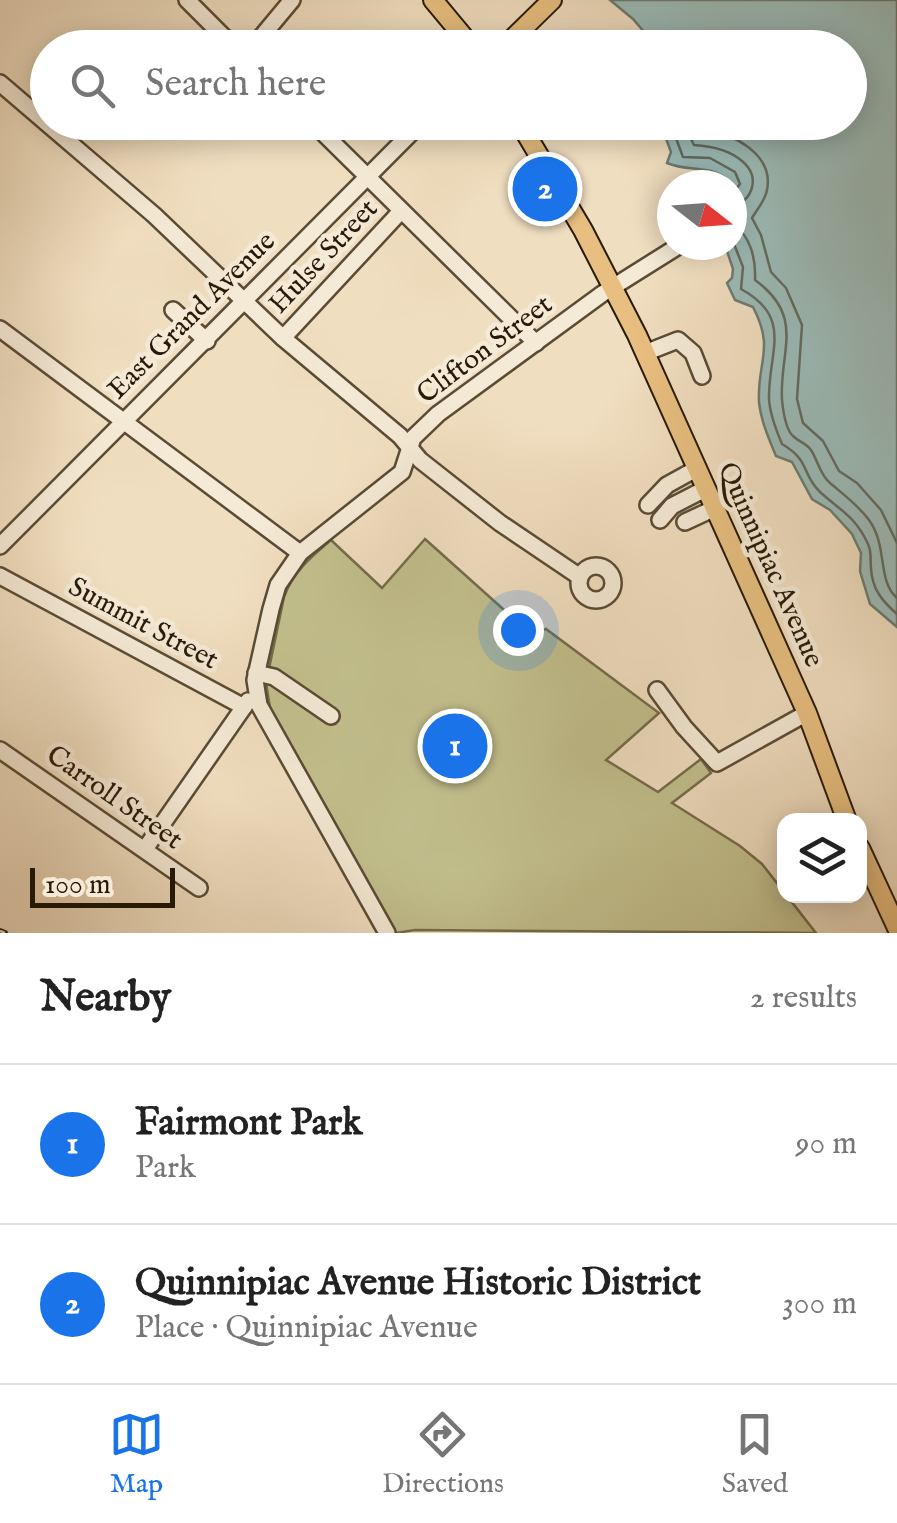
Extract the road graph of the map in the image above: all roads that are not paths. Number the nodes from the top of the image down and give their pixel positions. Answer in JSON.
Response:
{"nodes":[{"id":1,"x":187,"y":0,"type":"edge"},
{"id":2,"x":292,"y":0,"type":"edge"},
{"id":3,"x":433,"y":0,"type":"edge"},
{"id":4,"x":552,"y":0,"type":"edge"},
{"id":5,"x":217,"y":30,"type":"edge"},
{"id":6,"x":267,"y":30,"type":"edge"},
{"id":7,"x":458,"y":30,"type":"edge"},
{"id":8,"x":521,"y":30,"type":"edge"},
{"id":9,"x":3,"y":93,"type":"edge"},
{"id":10,"x":30,"y":115,"type":"edge"},
{"id":11,"x":61,"y":140,"type":"edge"},
{"id":12,"x":331,"y":140,"type":"edge"},
{"id":13,"x":404,"y":140,"type":"edge"},
{"id":14,"x":530,"y":140,"type":"edge"},
{"id":15,"x":368,"y":176,"type":"junction"},
{"id":16,"x":402,"y":211,"type":"junction"},
{"id":17,"x":657,"y":259,"type":"edge"},
{"id":18,"x":616,"y":284,"type":"junction"},
{"id":19,"x":246,"y":303,"type":"junction"},
{"id":20,"x":173,"y":310,"type":"dead end"},
{"id":21,"x":0,"y":329,"type":"edge"},
{"id":22,"x":283,"y":338,"type":"junction"},
{"id":23,"x":207,"y":341,"type":"junction"},
{"id":24,"x":536,"y":342,"type":"junction"},
{"id":25,"x":645,"y":353,"type":"junction"},
{"id":26,"x":702,"y":376,"type":"dead end"},
{"id":27,"x":124,"y":423,"type":"junction"},
{"id":28,"x":410,"y":449,"type":"junction"},
{"id":29,"x":696,"y":468,"type":"junction"},
{"id":30,"x":705,"y":490,"type":"junction"},
{"id":31,"x":648,"y":505,"type":"dead end"},
{"id":32,"x":713,"y":509,"type":"junction"},
{"id":33,"x":660,"y":520,"type":"dead end"},
{"id":34,"x":685,"y":522,"type":"dead end"},
{"id":35,"x":0,"y":546,"type":"edge"},
{"id":36,"x":300,"y":553,"type":"junction"},
{"id":37,"x":0,"y":576,"type":"edge"},
{"id":38,"x":580,"y":577,"type":"dead end"},
{"id":39,"x":256,"y":672,"type":"junction"},
{"id":40,"x":256,"y":690,"type":"junction"},
{"id":41,"x":657,"y":690,"type":"dead end"},
{"id":42,"x":244,"y":707,"type":"junction"},
{"id":43,"x":807,"y":713,"type":"junction"},
{"id":44,"x":331,"y":716,"type":"dead end"},
{"id":45,"x":0,"y":750,"type":"edge"},
{"id":46,"x":844,"y":813,"type":"edge"},
{"id":47,"x":145,"y":849,"type":"junction"},
{"id":48,"x":867,"y":863,"type":"edge"},
{"id":49,"x":198,"y":888,"type":"dead end"},
{"id":50,"x":897,"y":928,"type":"edge"},
{"id":51,"x":387,"y":933,"type":"edge"}],
"edges":[{"from":1,"to":5,"type":"street"},
{"from":2,"to":6,"type":"street"},
{"from":3,"to":7,"type":"main road"},
{"from":4,"to":8,"type":"main road"},
{"from":9,"to":10,"type":"street"},
{"from":11,"to":19,"type":"street"},
{"from":12,"to":15,"type":"street"},
{"from":13,"to":15,"type":"street","name":"East Grand Avenue"},
{"from":14,"to":18,"type":"main road","name":"Quinnipiac Avenue"},
{"from":15,"to":16,"type":"street"},
{"from":15,"to":19,"type":"street","name":"East Grand Avenue"},
{"from":16,"to":22,"type":"street","name":"Hulse Street"},
{"from":16,"to":24,"type":"street"},
{"from":17,"to":18,"type":"street","name":"Clifton Street"},
{"from":18,"to":24,"type":"street","name":"Clifton Street"},
{"from":18,"to":25,"type":"main road","name":"Quinnipiac Avenue"},
{"from":19,"to":22,"type":"street"},
{"from":19,"to":23,"type":"street","name":"East Grand Avenue"},
{"from":20,"to":23,"type":"street"},
{"from":21,"to":27,"type":"street"},
{"from":22,"to":28,"type":"street"},
{"from":23,"to":27,"type":"street","name":"East Grand Avenue"},
{"from":24,"to":28,"type":"street","name":"Clifton Street"},
{"from":25,"to":26,"type":"street"},
{"from":25,"to":29,"type":"main road","name":"Quinnipiac Avenue"},
{"from":27,"to":35,"type":"street","name":"East Grand Avenue"},
{"from":27,"to":36,"type":"street"},
{"from":28,"to":36,"type":"street","name":"Clifton Street"},
{"from":28,"to":38,"type":"street"},
{"from":29,"to":30,"type":"main road","name":"Quinnipiac Avenue"},
{"from":29,"to":31,"type":"street"},
{"from":30,"to":32,"type":"main road","name":"Quinnipiac Avenue"},
{"from":30,"to":33,"type":"street"},
{"from":32,"to":34,"type":"street"},
{"from":32,"to":43,"type":"main road","name":"Quinnipiac Avenue"},
{"from":36,"to":39,"type":"street","name":"Clifton Street"},
{"from":37,"to":42,"type":"street","name":"Summit Street"},
{"from":39,"to":40,"type":"street","name":"Clifton Street"},
{"from":39,"to":44,"type":"street"},
{"from":40,"to":42,"type":"street"},
{"from":40,"to":51,"type":"street","name":"Clifton Street"},
{"from":41,"to":43,"type":"street"},
{"from":42,"to":47,"type":"street"},
{"from":43,"to":46,"type":"main road","name":"Quinnipiac Avenue"},
{"from":45,"to":47,"type":"street","name":"Carroll Street"},
{"from":47,"to":49,"type":"street","name":"Carroll Street"},
{"from":48,"to":50,"type":"main road"}]}
